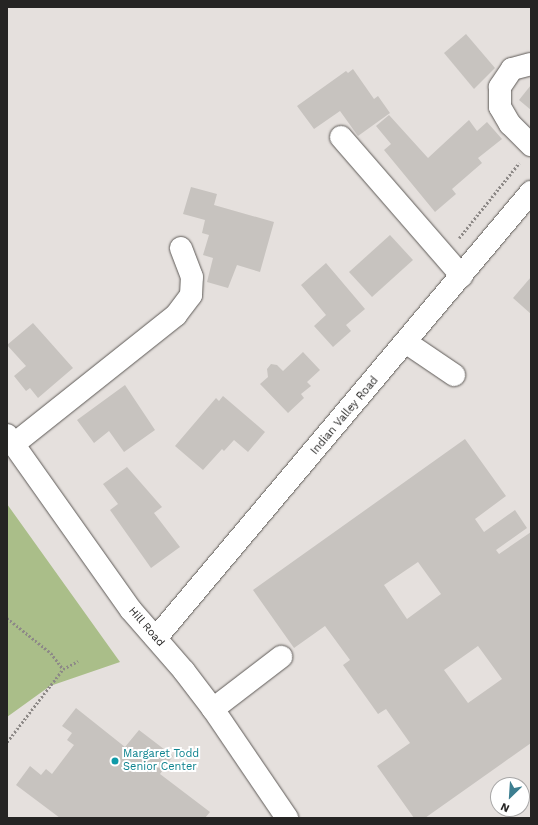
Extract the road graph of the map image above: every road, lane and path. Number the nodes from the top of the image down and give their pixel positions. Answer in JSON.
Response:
{"nodes":[{"id":1,"x":531,"y":64,"type":"edge"},
{"id":2,"x":341,"y":137,"type":"dead end"},
{"id":3,"x":531,"y":145,"type":"edge"},
{"id":4,"x":531,"y":192,"type":"edge"},
{"id":5,"x":181,"y":248,"type":"dead end"},
{"id":6,"x":462,"y":276,"type":"junction"},
{"id":7,"x":407,"y":343,"type":"junction"},
{"id":8,"x":454,"y":375,"type":"dead end"},
{"id":9,"x":11,"y":439,"type":"edge"},
{"id":10,"x":7,"y":618,"type":"edge"},
{"id":11,"x":156,"y":638,"type":"junction"},
{"id":12,"x":281,"y":657,"type":"dead end"},
{"id":13,"x":78,"y":661,"type":"dead end"},
{"id":14,"x":63,"y":669,"type":"junction"},
{"id":15,"x":213,"y":709,"type":"junction"},
{"id":16,"x":7,"y":742,"type":"edge"},
{"id":17,"x":282,"y":816,"type":"edge"}],
"edges":[{"from":1,"to":3,"type":"street"},
{"from":2,"to":6,"type":"street"},
{"from":4,"to":6,"type":"street","name":"Indian Valley Road"},
{"from":5,"to":9,"type":"street"},
{"from":6,"to":7,"type":"street","name":"Indian Valley Road"},
{"from":7,"to":8,"type":"street"},
{"from":7,"to":11,"type":"street","name":"Indian Valley Road"},
{"from":9,"to":11,"type":"street","name":"Hill Road"},
{"from":10,"to":14,"type":"path"},
{"from":11,"to":15,"type":"street","name":"Hill Road"},
{"from":12,"to":15,"type":"street"},
{"from":13,"to":14,"type":"path"},
{"from":14,"to":16,"type":"path"},
{"from":15,"to":17,"type":"street","name":"Hill Road"}]}
